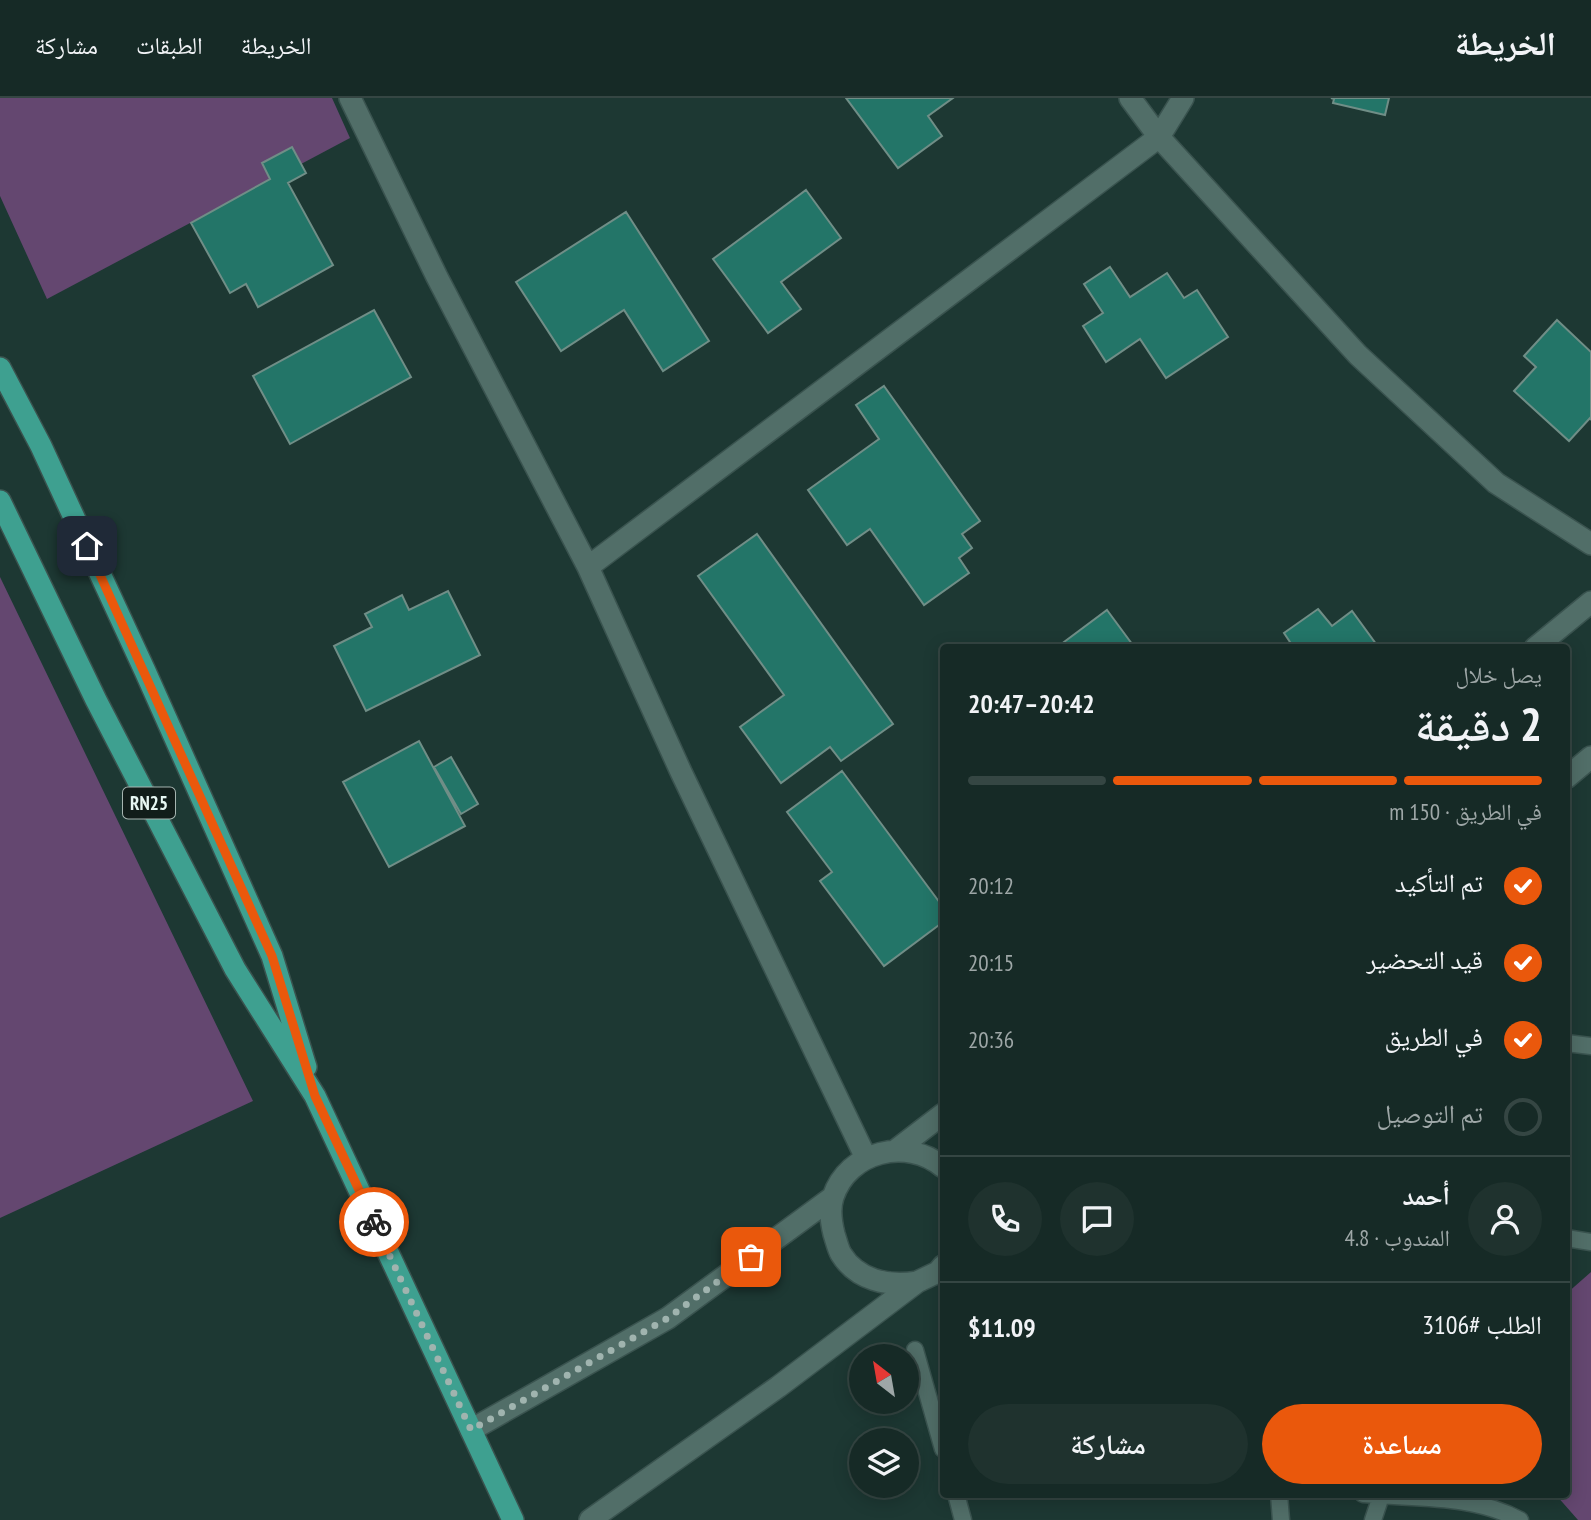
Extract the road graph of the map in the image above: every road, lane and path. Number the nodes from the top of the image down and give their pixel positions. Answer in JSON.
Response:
{"nodes":[{"id":1,"x":350,"y":98,"type":"edge"},
{"id":2,"x":1130,"y":98,"type":"edge"},
{"id":3,"x":1183,"y":98,"type":"edge"},
{"id":4,"x":1159,"y":137,"type":"junction"},
{"id":5,"x":0,"y":368,"type":"edge"},
{"id":6,"x":0,"y":500,"type":"edge"},
{"id":7,"x":1591,"y":544,"type":"edge"},
{"id":8,"x":588,"y":566,"type":"junction"},
{"id":9,"x":1591,"y":603,"type":"edge"},
{"id":10,"x":1540,"y":644,"type":"edge"},
{"id":11,"x":1591,"y":757,"type":"edge"},
{"id":12,"x":1570,"y":775,"type":"edge"},
{"id":13,"x":1570,"y":1043,"type":"edge"},
{"id":14,"x":1591,"y":1046,"type":"edge"},
{"id":15,"x":315,"y":1096,"type":"junction"},
{"id":16,"x":940,"y":1116,"type":"edge"},
{"id":17,"x":896,"y":1150,"type":"junction"},
{"id":18,"x":866,"y":1158,"type":"junction"},
{"id":19,"x":940,"y":1165,"type":"edge"},
{"id":20,"x":833,"y":1197,"type":"junction"},
{"id":21,"x":1570,"y":1239,"type":"edge"},
{"id":22,"x":1591,"y":1242,"type":"edge"},
{"id":23,"x":940,"y":1270,"type":"edge"},
{"id":24,"x":916,"y":1282,"type":"junction"},
{"id":25,"x":919,"y":1364,"type":"edge"},
{"id":26,"x":471,"y":1430,"type":"junction"},
{"id":27,"x":940,"y":1439,"type":"edge"},
{"id":28,"x":957,"y":1498,"type":"edge"},
{"id":29,"x":1279,"y":1498,"type":"edge"},
{"id":30,"x":1380,"y":1498,"type":"edge"},
{"id":31,"x":1414,"y":1498,"type":"edge"},
{"id":32,"x":513,"y":1520,"type":"edge"},
{"id":33,"x":590,"y":1520,"type":"edge"},
{"id":34,"x":963,"y":1520,"type":"edge"},
{"id":35,"x":1281,"y":1520,"type":"edge"},
{"id":36,"x":1373,"y":1520,"type":"edge"},
{"id":37,"x":1520,"y":1520,"type":"edge"}],
"edges":[{"from":1,"to":8,"type":"street"},
{"from":2,"to":4,"type":"street"},
{"from":3,"to":4,"type":"street"},
{"from":4,"to":7,"type":"street"},
{"from":4,"to":8,"type":"street"},
{"from":5,"to":15,"type":"main road","number":"RN25"},
{"from":6,"to":15,"type":"main road","number":"RN25"},
{"from":8,"to":18,"type":"street"},
{"from":9,"to":10,"type":"street"},
{"from":11,"to":12,"type":"street"},
{"from":13,"to":14,"type":"lane"},
{"from":15,"to":26,"type":"main road","number":"RN25"},
{"from":16,"to":17,"type":"street"},
{"from":17,"to":18,"type":"street"},
{"from":17,"to":19,"type":"street"},
{"from":18,"to":20,"type":"street"},
{"from":20,"to":24,"type":"street"},
{"from":20,"to":26,"type":"street"},
{"from":21,"to":22,"type":"lane"},
{"from":23,"to":24,"type":"street"},
{"from":24,"to":33,"type":"street"},
{"from":25,"to":27,"type":"lane"},
{"from":26,"to":32,"type":"main road","number":"RN25"},
{"from":28,"to":34,"type":"lane"},
{"from":29,"to":35,"type":"lane"},
{"from":30,"to":36,"type":"lane"},
{"from":31,"to":37,"type":"lane"}]}
